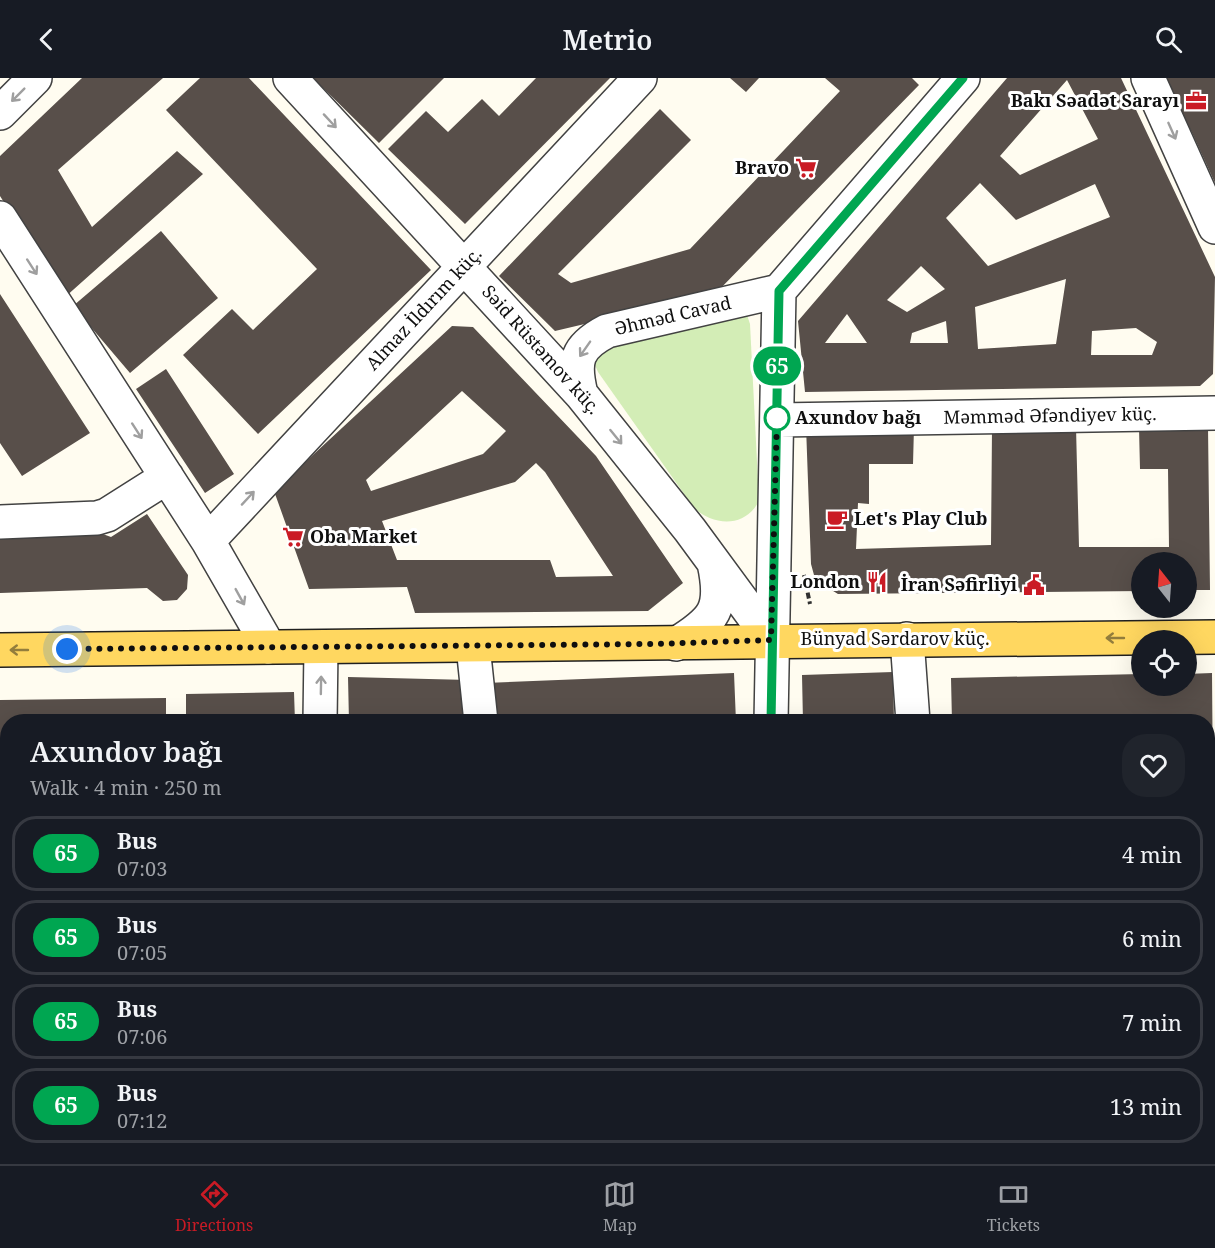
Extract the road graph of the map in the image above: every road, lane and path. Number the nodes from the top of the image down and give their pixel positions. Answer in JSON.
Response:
{"nodes":[{"id":1,"x":35,"y":78,"type":"edge"},
{"id":2,"x":290,"y":78,"type":"edge"},
{"id":3,"x":640,"y":78,"type":"edge"},
{"id":4,"x":1148,"y":78,"type":"edge"},
{"id":5,"x":956,"y":81,"type":"edge"},
{"id":6,"x":0,"y":113,"type":"edge"},
{"id":7,"x":0,"y":218,"type":"edge"},
{"id":8,"x":1215,"y":227,"type":"edge"},
{"id":9,"x":465,"y":265,"type":"junction"},
{"id":10,"x":779,"y":291,"type":"junction"},
{"id":11,"x":582,"y":394,"type":"junction"},
{"id":12,"x":1215,"y":413,"type":"edge"},
{"id":13,"x":777,"y":420,"type":"junction"},
{"id":14,"x":167,"y":477,"type":"junction"},
{"id":15,"x":0,"y":522,"type":"edge"},
{"id":16,"x":208,"y":541,"type":"junction"},
{"id":17,"x":713,"y":561,"type":"junction"},
{"id":18,"x":802,"y":569,"type":"dead end"},
{"id":19,"x":810,"y":604,"type":"dead end"},
{"id":20,"x":1215,"y":637,"type":"edge"},
{"id":21,"x":907,"y":639,"type":"junction"},
{"id":22,"x":771,"y":640,"type":"junction"},
{"id":23,"x":676,"y":644,"type":"junction"},
{"id":24,"x":473,"y":646,"type":"junction"},
{"id":25,"x":268,"y":648,"type":"junction"},
{"id":26,"x":321,"y":648,"type":"junction"},
{"id":27,"x":0,"y":650,"type":"edge"},
{"id":28,"x":320,"y":714,"type":"edge"},
{"id":29,"x":480,"y":714,"type":"edge"},
{"id":30,"x":771,"y":714,"type":"edge"},
{"id":31,"x":912,"y":714,"type":"edge"}],
"edges":[{"from":1,"to":6,"type":"street","one_way":true},
{"from":2,"to":9,"type":"street","name":"Səid Rüstəmov küç.","one_way":true},
{"from":3,"to":9,"type":"street","name":"Almaz İldırım küç."},
{"from":4,"to":8,"type":"street","one_way":true},
{"from":5,"to":10,"type":"street"},
{"from":7,"to":14,"type":"street","one_way":true},
{"from":9,"to":11,"type":"street","name":"Səid Rüstəmov küç."},
{"from":16,"to":9,"type":"street","name":"Almaz İldırım küç.","one_way":true},
{"from":10,"to":11,"type":"street","name":"Əhməd Cavad","one_way":true},
{"from":10,"to":13,"type":"street"},
{"from":11,"to":17,"type":"street","name":"Səid Rüstəmov küç.","one_way":true},
{"from":12,"to":13,"type":"street","name":"Məmməd Əfəndiyev küç."},
{"from":13,"to":22,"type":"street"},
{"from":14,"to":15,"type":"street"},
{"from":14,"to":16,"type":"street"},
{"from":16,"to":25,"type":"street","one_way":true},
{"from":17,"to":22,"type":"street","name":"Səid Rüstəmov küç."},
{"from":17,"to":23,"type":"street"},
{"from":18,"to":19,"type":"path"},
{"from":20,"to":21,"type":"main road","name":"Bünyad Sərdarov küç.","one_way":true},
{"from":21,"to":22,"type":"main road","name":"Bünyad Sərdarov küç."},
{"from":21,"to":31,"type":"street"},
{"from":22,"to":23,"type":"main road","name":"Bünyad Sərdarov küç."},
{"from":22,"to":30,"type":"street"},
{"from":23,"to":24,"type":"main road","name":"Bünyad Sərdarov küç."},
{"from":24,"to":26,"type":"main road","name":"Bünyad Sərdarov küç."},
{"from":24,"to":29,"type":"street"},
{"from":25,"to":26,"type":"main road","name":"Bünyad Sərdarov küç."},
{"from":25,"to":27,"type":"main road","name":"Bünyad Sərdarov küç.","one_way":true},
{"from":28,"to":26,"type":"street","one_way":true}]}
